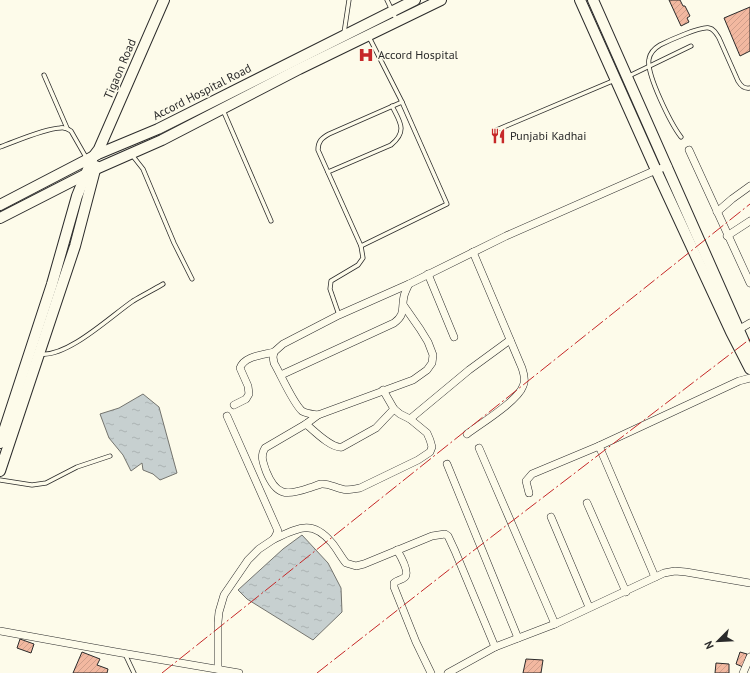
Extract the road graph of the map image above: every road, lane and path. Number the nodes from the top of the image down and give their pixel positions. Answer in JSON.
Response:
{"nodes":[{"id":1,"x":164,"y":0,"type":"edge"},
{"id":2,"x":349,"y":0,"type":"edge"},
{"id":3,"x":387,"y":0,"type":"edge"},
{"id":4,"x":415,"y":0,"type":"edge"},
{"id":5,"x":441,"y":0,"type":"edge"},
{"id":6,"x":580,"y":0,"type":"edge"},
{"id":7,"x":593,"y":0,"type":"edge"},
{"id":8,"x":402,"y":3,"type":"edge"},
{"id":9,"x":392,"y":10,"type":"junction"},
{"id":10,"x":398,"y":22,"type":"junction"},
{"id":11,"x":344,"y":35,"type":"junction"},
{"id":12,"x":369,"y":36,"type":"junction"},
{"id":13,"x":691,"y":46,"type":"dead end"},
{"id":14,"x":649,"y":66,"type":"junction"},
{"id":15,"x":44,"y":75,"type":"dead end"},
{"id":16,"x":628,"y":77,"type":"junction"},
{"id":17,"x":616,"y":79,"type":"junction"},
{"id":18,"x":750,"y":88,"type":"edge"},
{"id":19,"x":402,"y":102,"type":"junction"},
{"id":20,"x":392,"y":106,"type":"junction"},
{"id":21,"x":222,"y":109,"type":"junction"},
{"id":22,"x":67,"y":128,"type":"junction"},
{"id":23,"x":494,"y":131,"type":"dead end"},
{"id":24,"x":680,"y":138,"type":"dead end"},
{"id":25,"x":0,"y":147,"type":"edge"},
{"id":26,"x":689,"y":150,"type":"dead end"},
{"id":27,"x":131,"y":154,"type":"junction"},
{"id":28,"x":95,"y":155,"type":"junction"},
{"id":29,"x":668,"y":166,"type":"junction"},
{"id":30,"x":96,"y":169,"type":"junction"},
{"id":31,"x":656,"y":170,"type":"junction"},
{"id":32,"x":328,"y":172,"type":"junction"},
{"id":33,"x":86,"y":174,"type":"junction"},
{"id":34,"x":750,"y":186,"type":"edge"},
{"id":35,"x":0,"y":205,"type":"edge"},
{"id":36,"x":717,"y":212,"type":"junction"},
{"id":37,"x":0,"y":218,"type":"edge"},
{"id":38,"x":271,"y":221,"type":"dead end"},
{"id":39,"x":750,"y":221,"type":"edge"},
{"id":40,"x":727,"y":236,"type":"junction"},
{"id":41,"x":361,"y":246,"type":"junction"},
{"id":42,"x":472,"y":252,"type":"junction"},
{"id":43,"x":428,"y":274,"type":"junction"},
{"id":44,"x":192,"y":279,"type":"dead end"},
{"id":45,"x":163,"y":284,"type":"dead end"},
{"id":46,"x":409,"y":284,"type":"junction"},
{"id":47,"x":750,"y":284,"type":"edge"},
{"id":48,"x":404,"y":306,"type":"junction"},
{"id":49,"x":339,"y":316,"type":"junction"},
{"id":50,"x":750,"y":323,"type":"edge"},
{"id":51,"x":738,"y":330,"type":"junction"},
{"id":52,"x":454,"y":337,"type":"dead end"},
{"id":53,"x":510,"y":340,"type":"junction"},
{"id":54,"x":274,"y":352,"type":"junction"},
{"id":55,"x":38,"y":353,"type":"junction"},
{"id":56,"x":750,"y":354,"type":"edge"},
{"id":57,"x":750,"y":369,"type":"edge"},
{"id":58,"x":281,"y":375,"type":"junction"},
{"id":59,"x":750,"y":378,"type":"edge"},
{"id":60,"x":383,"y":390,"type":"junction"},
{"id":61,"x":234,"y":405,"type":"dead end"},
{"id":62,"x":394,"y":409,"type":"junction"},
{"id":63,"x":318,"y":415,"type":"junction"},
{"id":64,"x":227,"y":416,"type":"dead end"},
{"id":65,"x":410,"y":419,"type":"junction"},
{"id":66,"x":306,"y":424,"type":"junction"},
{"id":67,"x":466,"y":434,"type":"dead end"},
{"id":68,"x":0,"y":441,"type":"edge"},
{"id":69,"x":599,"y":446,"type":"junction"},
{"id":70,"x":479,"y":448,"type":"dead end"},
{"id":71,"x":110,"y":456,"type":"dead end"},
{"id":72,"x":447,"y":464,"type":"dead end"},
{"id":73,"x":0,"y":471,"type":"edge"},
{"id":74,"x":0,"y":480,"type":"edge"},
{"id":75,"x":529,"y":493,"type":"dead end"},
{"id":76,"x":587,"y":503,"type":"dead end"},
{"id":77,"x":551,"y":517,"type":"dead end"},
{"id":78,"x":274,"y":539,"type":"junction"},
{"id":79,"x":397,"y":550,"type":"junction"},
{"id":80,"x":655,"y":577,"type":"junction"},
{"id":81,"x":750,"y":583,"type":"edge"},
{"id":82,"x":626,"y":592,"type":"junction"},
{"id":83,"x":589,"y":607,"type":"junction"},
{"id":84,"x":555,"y":624,"type":"junction"},
{"id":85,"x":0,"y":631,"type":"edge"},
{"id":86,"x":518,"y":638,"type":"junction"},
{"id":87,"x":495,"y":647,"type":"junction"},
{"id":88,"x":125,"y":654,"type":"junction"},
{"id":89,"x":750,"y":657,"type":"edge"},
{"id":90,"x":218,"y":669,"type":"junction"},
{"id":91,"x":134,"y":673,"type":"edge"},
{"id":92,"x":239,"y":673,"type":"edge"},
{"id":93,"x":431,"y":673,"type":"edge"},
{"id":94,"x":448,"y":673,"type":"edge"},
{"id":95,"x":743,"y":673,"type":"edge"}],
"edges":[{"from":1,"to":28,"type":"street","name":"Tigaon Road"},
{"from":2,"to":11,"type":"lane"},
{"from":3,"to":9,"type":"lane"},
{"from":4,"to":8,"type":"street","name":"Accord Hospital Road"},
{"from":5,"to":10,"type":"street"},
{"from":6,"to":17,"type":"street"},
{"from":7,"to":16,"type":"street"},
{"from":8,"to":9,"type":"street","name":"Accord Hospital Road"},
{"from":9,"to":10,"type":"lane"},
{"from":9,"to":11,"type":"street","name":"Accord Hospital Road"},
{"from":10,"to":12,"type":"street"},
{"from":11,"to":28,"type":"street","name":"Accord Hospital Road"},
{"from":12,"to":19,"type":"lane"},
{"from":12,"to":21,"type":"street"},
{"from":13,"to":14,"type":"lane"},
{"from":14,"to":16,"type":"lane"},
{"from":14,"to":18,"type":"lane"},
{"from":14,"to":24,"type":"lane"},
{"from":15,"to":22,"type":"lane"},
{"from":16,"to":29,"type":"street"},
{"from":17,"to":23,"type":"lane"},
{"from":17,"to":31,"type":"street"},
{"from":19,"to":20,"type":"lane"},
{"from":19,"to":41,"type":"lane"},
{"from":20,"to":32,"type":"lane"},
{"from":20,"to":32,"type":"lane"},
{"from":21,"to":27,"type":"street"},
{"from":21,"to":38,"type":"lane"},
{"from":22,"to":25,"type":"lane"},
{"from":22,"to":28,"type":"lane"},
{"from":26,"to":36,"type":"street"},
{"from":27,"to":30,"type":"street"},
{"from":27,"to":44,"type":"lane"},
{"from":28,"to":30,"type":"street"},
{"from":28,"to":33,"type":"street"},
{"from":28,"to":35,"type":"street","name":"Accord Hospital Road"},
{"from":29,"to":31,"type":"street"},
{"from":29,"to":51,"type":"street"},
{"from":30,"to":33,"type":"street"},
{"from":30,"to":55,"type":"street"},
{"from":31,"to":42,"type":"street"},
{"from":31,"to":57,"type":"street"},
{"from":32,"to":41,"type":"lane"},
{"from":33,"to":37,"type":"street"},
{"from":33,"to":68,"type":"street"},
{"from":34,"to":36,"type":"street"},
{"from":36,"to":40,"type":"street"},
{"from":39,"to":40,"type":"street"},
{"from":40,"to":47,"type":"street"},
{"from":41,"to":49,"type":"lane"},
{"from":42,"to":43,"type":"street"},
{"from":42,"to":53,"type":"street"},
{"from":43,"to":46,"type":"street"},
{"from":43,"to":52,"type":"street"},
{"from":45,"to":55,"type":"lane"},
{"from":46,"to":48,"type":"street"},
{"from":46,"to":49,"type":"street"},
{"from":48,"to":58,"type":"street"},
{"from":48,"to":60,"type":"street"},
{"from":49,"to":54,"type":"street"},
{"from":50,"to":51,"type":"street"},
{"from":51,"to":56,"type":"street"},
{"from":53,"to":65,"type":"street"},
{"from":53,"to":67,"type":"street"},
{"from":54,"to":58,"type":"street"},
{"from":54,"to":61,"type":"street"},
{"from":55,"to":73,"type":"street"},
{"from":58,"to":63,"type":"street"},
{"from":59,"to":69,"type":"street"},
{"from":60,"to":62,"type":"street"},
{"from":60,"to":63,"type":"street"},
{"from":62,"to":65,"type":"street"},
{"from":62,"to":66,"type":"street"},
{"from":63,"to":66,"type":"street"},
{"from":64,"to":78,"type":"street"},
{"from":65,"to":66,"type":"street"},
{"from":69,"to":75,"type":"street"},
{"from":69,"to":80,"type":"street"},
{"from":70,"to":84,"type":"street"},
{"from":71,"to":74,"type":"lane"},
{"from":72,"to":86,"type":"street"},
{"from":76,"to":82,"type":"street"},
{"from":77,"to":83,"type":"street"},
{"from":78,"to":79,"type":"street"},
{"from":78,"to":90,"type":"street"},
{"from":79,"to":87,"type":"street"},
{"from":79,"to":93,"type":"street"},
{"from":80,"to":81,"type":"street"},
{"from":80,"to":82,"type":"street"},
{"from":82,"to":83,"type":"street"},
{"from":83,"to":84,"type":"street"},
{"from":84,"to":86,"type":"street"},
{"from":85,"to":88,"type":"street"},
{"from":86,"to":87,"type":"street"},
{"from":87,"to":94,"type":"street"},
{"from":88,"to":90,"type":"street"},
{"from":88,"to":91,"type":"lane"},
{"from":89,"to":95,"type":"street"},
{"from":90,"to":92,"type":"street"}]}
